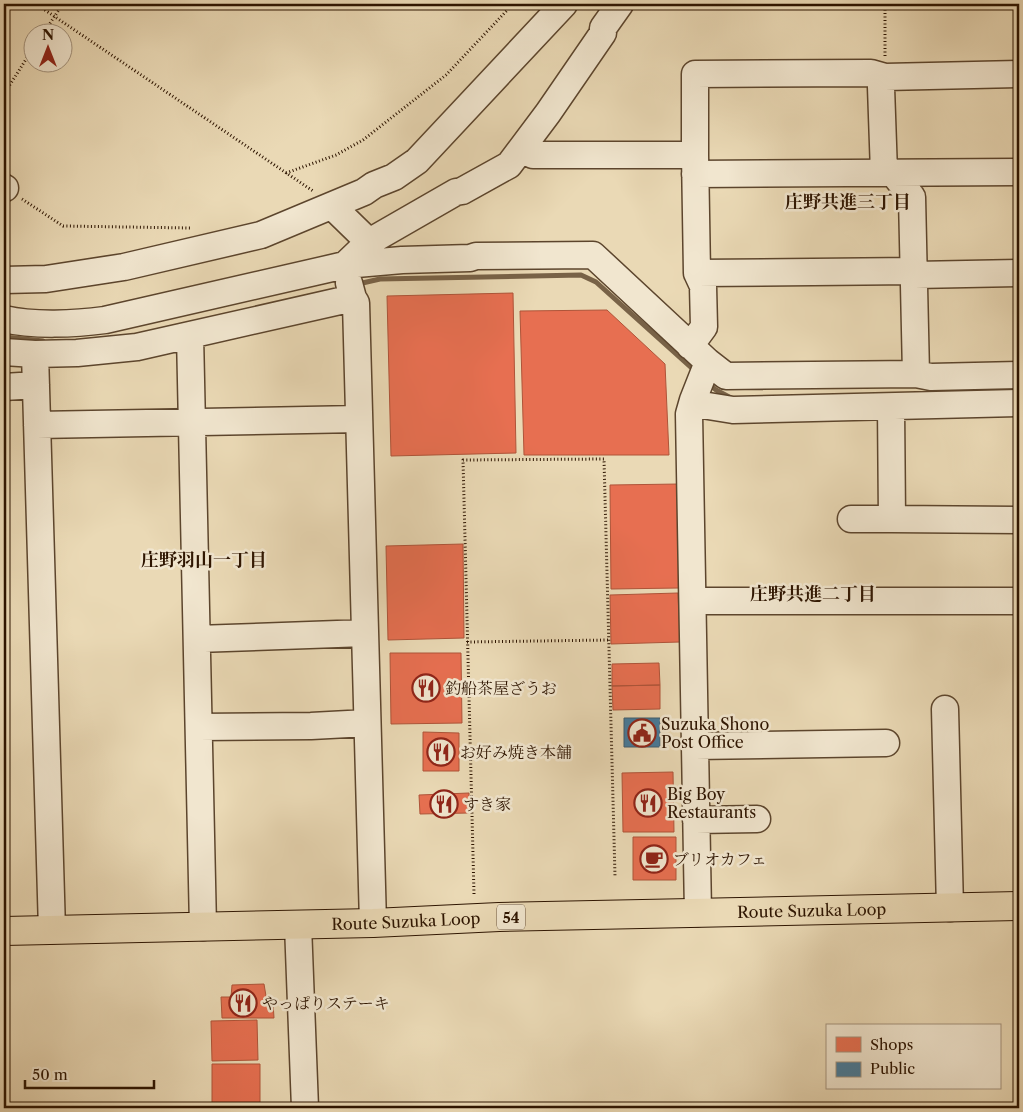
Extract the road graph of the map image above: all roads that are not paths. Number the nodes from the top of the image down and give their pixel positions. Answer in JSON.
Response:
{"nodes":[{"id":1,"x":564,"y":4,"type":"edge"},
{"id":2,"x":611,"y":7,"type":"edge"},
{"id":3,"x":1019,"y":74,"type":"edge"},
{"id":4,"x":885,"y":77,"type":"junction"},
{"id":5,"x":533,"y":154,"type":"dead end"},
{"id":6,"x":695,"y":164,"type":"junction"},
{"id":7,"x":1019,"y":172,"type":"edge"},
{"id":8,"x":888,"y":173,"type":"junction"},
{"id":9,"x":326,"y":201,"type":"junction"},
{"id":10,"x":369,"y":242,"type":"junction"},
{"id":11,"x":346,"y":268,"type":"junction"},
{"id":12,"x":696,"y":273,"type":"junction"},
{"id":13,"x":914,"y":273,"type":"junction"},
{"id":14,"x":1019,"y":273,"type":"edge"},
{"id":15,"x":4,"y":280,"type":"edge"},
{"id":16,"x":353,"y":298,"type":"junction"},
{"id":17,"x":4,"y":319,"type":"edge"},
{"id":18,"x":190,"y":335,"type":"junction"},
{"id":19,"x":4,"y":352,"type":"edge"},
{"id":20,"x":35,"y":354,"type":"junction"},
{"id":21,"x":699,"y":354,"type":"junction"},
{"id":22,"x":916,"y":374,"type":"junction"},
{"id":23,"x":1019,"y":375,"type":"edge"},
{"id":24,"x":36,"y":385,"type":"junction"},
{"id":25,"x":4,"y":388,"type":"edge"},
{"id":26,"x":959,"y":390,"type":"junction"},
{"id":27,"x":692,"y":400,"type":"junction"},
{"id":28,"x":1019,"y":403,"type":"edge"},
{"id":29,"x":891,"y":407,"type":"junction"},
{"id":30,"x":359,"y":419,"type":"junction"},
{"id":31,"x":192,"y":422,"type":"junction"},
{"id":32,"x":37,"y":425,"type":"junction"},
{"id":33,"x":851,"y":519,"type":"dead end"},
{"id":34,"x":892,"y":519,"type":"junction"},
{"id":35,"x":1019,"y":520,"type":"edge"},
{"id":36,"x":692,"y":601,"type":"junction"},
{"id":37,"x":1019,"y":601,"type":"edge"},
{"id":38,"x":365,"y":633,"type":"junction"},
{"id":39,"x":197,"y":639,"type":"junction"},
{"id":40,"x":945,"y":709,"type":"dead end"},
{"id":41,"x":367,"y":723,"type":"junction"},
{"id":42,"x":199,"y":727,"type":"junction"},
{"id":43,"x":886,"y":744,"type":"dead end"},
{"id":44,"x":695,"y":746,"type":"junction"},
{"id":45,"x":757,"y":819,"type":"dead end"},
{"id":46,"x":696,"y":820,"type":"junction"},
{"id":47,"x":1019,"y":906,"type":"edge"},
{"id":48,"x":950,"y":908,"type":"junction"},
{"id":49,"x":698,"y":913,"type":"junction"},
{"id":50,"x":373,"y":923,"type":"junction"},
{"id":51,"x":298,"y":924,"type":"junction"},
{"id":52,"x":203,"y":927,"type":"junction"},
{"id":53,"x":52,"y":930,"type":"junction"},
{"id":54,"x":4,"y":931,"type":"edge"},
{"id":55,"x":305,"y":1108,"type":"edge"}],
"edges":[{"from":1,"to":9,"type":"street"},
{"from":2,"to":10,"type":"street"},
{"from":3,"to":4,"type":"street"},
{"from":4,"to":6,"type":"street"},
{"from":4,"to":8,"type":"street"},
{"from":5,"to":6,"type":"street"},
{"from":6,"to":8,"type":"street"},
{"from":6,"to":12,"type":"street"},
{"from":7,"to":8,"type":"street"},
{"from":8,"to":13,"type":"street"},
{"from":9,"to":10,"type":"street"},
{"from":9,"to":15,"type":"street"},
{"from":10,"to":11,"type":"street"},
{"from":11,"to":16,"type":"street"},
{"from":11,"to":17,"type":"street"},
{"from":11,"to":21,"type":"street"},
{"from":12,"to":13,"type":"street"},
{"from":12,"to":21,"type":"street"},
{"from":13,"to":14,"type":"street"},
{"from":13,"to":22,"type":"street"},
{"from":16,"to":18,"type":"street"},
{"from":16,"to":30,"type":"street"},
{"from":18,"to":20,"type":"street"},
{"from":18,"to":31,"type":"street"},
{"from":19,"to":20,"type":"street"},
{"from":20,"to":24,"type":"street"},
{"from":21,"to":22,"type":"street"},
{"from":21,"to":27,"type":"street"},
{"from":22,"to":26,"type":"street"},
{"from":23,"to":26,"type":"street"},
{"from":24,"to":25,"type":"street"},
{"from":24,"to":32,"type":"street"},
{"from":26,"to":28,"type":"street"},
{"from":26,"to":29,"type":"street"},
{"from":27,"to":29,"type":"street"},
{"from":27,"to":36,"type":"street"},
{"from":29,"to":34,"type":"street"},
{"from":30,"to":31,"type":"street"},
{"from":30,"to":38,"type":"street"},
{"from":31,"to":32,"type":"street"},
{"from":31,"to":39,"type":"street"},
{"from":32,"to":53,"type":"street"},
{"from":33,"to":34,"type":"street"},
{"from":34,"to":35,"type":"street"},
{"from":36,"to":37,"type":"street"},
{"from":36,"to":44,"type":"street"},
{"from":38,"to":39,"type":"street"},
{"from":38,"to":41,"type":"street"},
{"from":39,"to":42,"type":"street"},
{"from":40,"to":48,"type":"street"},
{"from":41,"to":42,"type":"street"},
{"from":41,"to":50,"type":"street"},
{"from":42,"to":52,"type":"street"},
{"from":43,"to":44,"type":"street"},
{"from":44,"to":46,"type":"street"},
{"from":45,"to":46,"type":"street"},
{"from":46,"to":49,"type":"street"},
{"from":47,"to":48,"type":"main road","name":"Route Suzuka Loop","number":"54"},
{"from":48,"to":49,"type":"main road","name":"Route Suzuka Loop","number":"54"},
{"from":49,"to":50,"type":"main road","name":"Route Suzuka Loop","number":"54"},
{"from":50,"to":51,"type":"main road","name":"Route Suzuka Loop","number":"54"},
{"from":51,"to":52,"type":"main road","name":"Route Suzuka Loop","number":"54"},
{"from":51,"to":55,"type":"street"},
{"from":52,"to":53,"type":"main road","name":"Route Suzuka Loop","number":"54"},
{"from":53,"to":54,"type":"main road","name":"Route Suzuka Loop","number":"54"}]}
